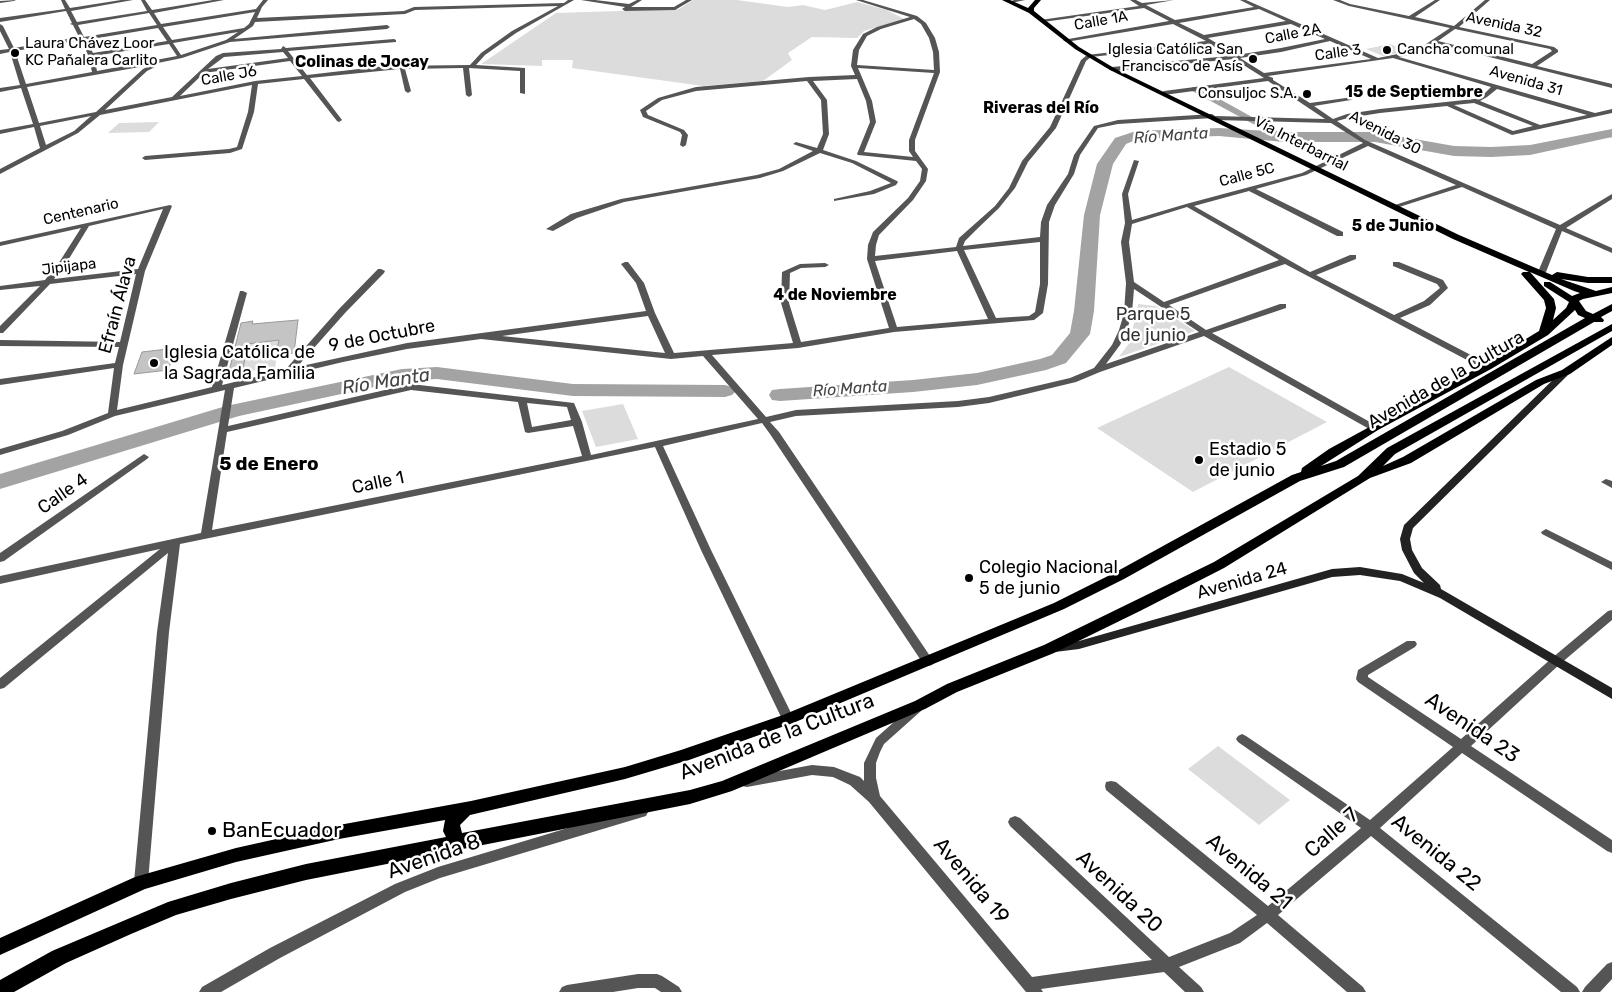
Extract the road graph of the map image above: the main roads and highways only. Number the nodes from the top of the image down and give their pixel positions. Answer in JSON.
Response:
{"nodes":[{"id":1,"x":1038,"y":0,"type":"edge"},
{"id":2,"x":1008,"y":1,"type":"edge"},
{"id":3,"x":1031,"y":12,"type":"junction"},
{"id":4,"x":1527,"y":271,"type":"junction"},
{"id":5,"x":1612,"y":280,"type":"edge"},
{"id":6,"x":1612,"y":290,"type":"edge"},
{"id":7,"x":1596,"y":294,"type":"junction"},
{"id":8,"x":1612,"y":296,"type":"edge"},
{"id":9,"x":1575,"y":302,"type":"junction"},
{"id":10,"x":1612,"y":307,"type":"edge"},
{"id":11,"x":1612,"y":325,"type":"edge"},
{"id":12,"x":1544,"y":333,"type":"junction"},
{"id":13,"x":1612,"y":340,"type":"edge"},
{"id":14,"x":1566,"y":372,"type":"junction"},
{"id":15,"x":1296,"y":478,"type":"junction"},
{"id":16,"x":1362,"y":479,"type":"junction"},
{"id":17,"x":1444,"y":595,"type":"junction"},
{"id":18,"x":1048,"y":649,"type":"junction"},
{"id":19,"x":1612,"y":694,"type":"edge"},
{"id":20,"x":471,"y":808,"type":"junction"},
{"id":21,"x":467,"y":842,"type":"junction"},
{"id":22,"x":0,"y":947,"type":"edge"},
{"id":23,"x":0,"y":990,"type":"edge"}],
"edges":[{"from":1,"to":3,"type":"main road"},
{"from":2,"to":3,"type":"main road","name":"Vía Interbarrial"},
{"from":3,"to":4,"type":"main road","name":"Vía Interbarrial"},
{"from":4,"to":5,"type":"main road"},
{"from":4,"to":7,"type":"main road","name":"Vía Interbarrial"},
{"from":4,"to":9,"type":"main road","name":"Vía Interbarrial"},
{"from":4,"to":12,"type":"main road"},
{"from":6,"to":7,"type":"main road"},
{"from":7,"to":8,"type":"main road","name":"Vía Interbarrial"},
{"from":7,"to":9,"type":"main road"},
{"from":9,"to":11,"type":"main road","name":"Vía Interbarrial"},
{"from":9,"to":12,"type":"main road","name":"Avenida de la Cultura"},
{"from":10,"to":15,"type":"main road","name":"Avenida de la Cultura"},
{"from":11,"to":16,"type":"main road","name":"Avenida de la Cultura"},
{"from":12,"to":15,"type":"main road","name":"Avenida de la Cultura"},
{"from":13,"to":14,"type":"main road","name":"Avenida de la Cultura"},
{"from":14,"to":16,"type":"main road","name":"Avenida de la Cultura"},
{"from":14,"to":17,"type":"main road","name":"Avenida 24"},
{"from":15,"to":20,"type":"main road","name":"Avenida de la Cultura"},
{"from":16,"to":18,"type":"main road","name":"Avenida de la Cultura"},
{"from":17,"to":18,"type":"main road","name":"Avenida 24"},
{"from":17,"to":19,"type":"main road","name":"Avenida 24"},
{"from":18,"to":21,"type":"main road","name":"Avenida de la Cultura"},
{"from":20,"to":21,"type":"main road"},
{"from":20,"to":22,"type":"main road","name":"Avenida de la Cultura"},
{"from":21,"to":23,"type":"main road","name":"Avenida de la Cultura"}]}
